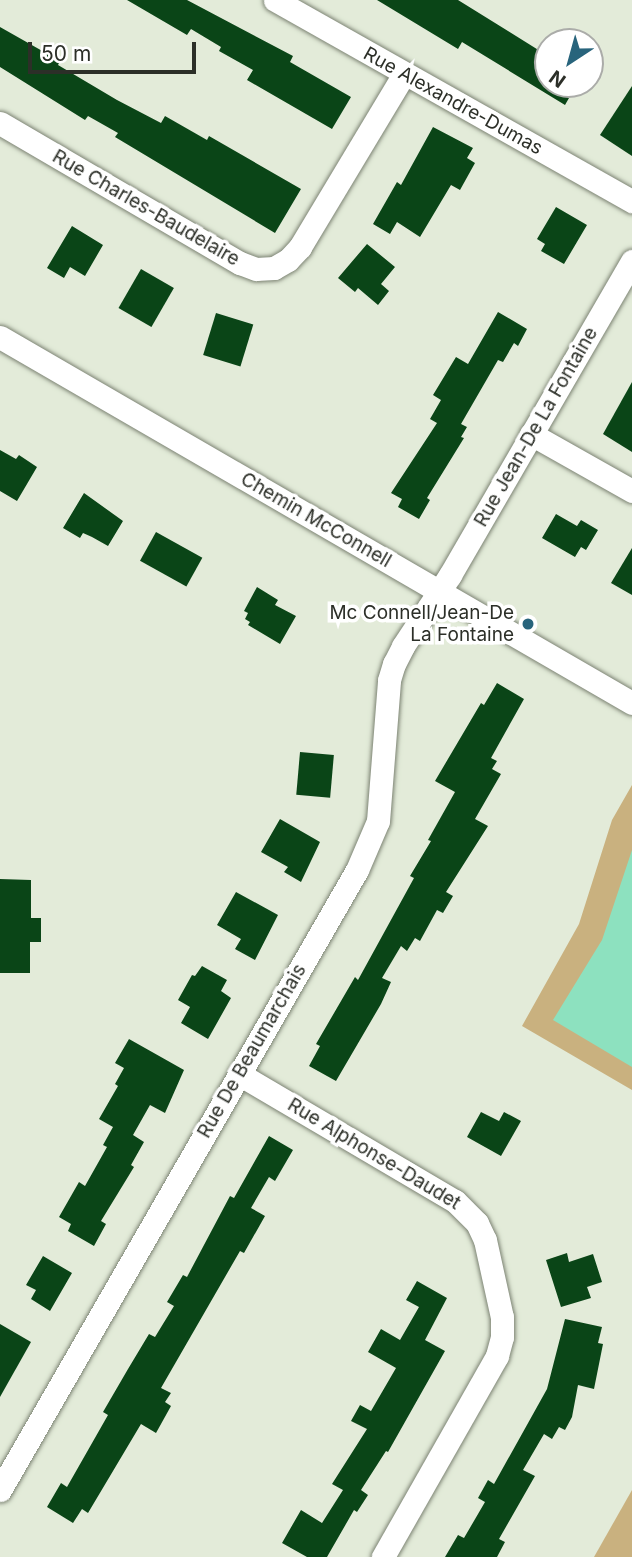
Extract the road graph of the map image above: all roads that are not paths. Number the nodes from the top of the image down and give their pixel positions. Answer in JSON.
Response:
{"nodes":[{"id":1,"x":275,"y":0,"type":"edge"},
{"id":2,"x":404,"y":74,"type":"junction"},
{"id":3,"x":0,"y":123,"type":"edge"},
{"id":4,"x":632,"y":201,"type":"edge"},
{"id":5,"x":632,"y":261,"type":"edge"},
{"id":6,"x":0,"y":337,"type":"edge"},
{"id":7,"x":531,"y":434,"type":"junction"},
{"id":8,"x":632,"y":491,"type":"edge"},
{"id":9,"x":439,"y":591,"type":"junction"},
{"id":10,"x":632,"y":703,"type":"edge"},
{"id":11,"x":239,"y":1074,"type":"junction"},
{"id":12,"x":0,"y":1490,"type":"edge"},
{"id":13,"x":383,"y":1557,"type":"edge"}],
"edges":[{"from":1,"to":2,"type":"street","name":"Rue Alexandre-Dumas"},
{"from":2,"to":3,"type":"street","name":"Rue Charles-Baudelaire"},
{"from":2,"to":4,"type":"street","name":"Rue Alexandre-Dumas"},
{"from":5,"to":7,"type":"street","name":"Rue Jean-De La Fontaine"},
{"from":6,"to":9,"type":"street","name":"Chemin McConnell"},
{"from":7,"to":8,"type":"street"},
{"from":7,"to":9,"type":"street","name":"Rue Jean-De La Fontaine"},
{"from":9,"to":10,"type":"street","name":"Chemin McConnell"},
{"from":9,"to":11,"type":"street","name":"Rue De Beaumarchais"},
{"from":11,"to":12,"type":"street","name":"Rue De Beaumarchais"},
{"from":11,"to":13,"type":"street","name":"Rue Alphonse-Daudet"}]}
